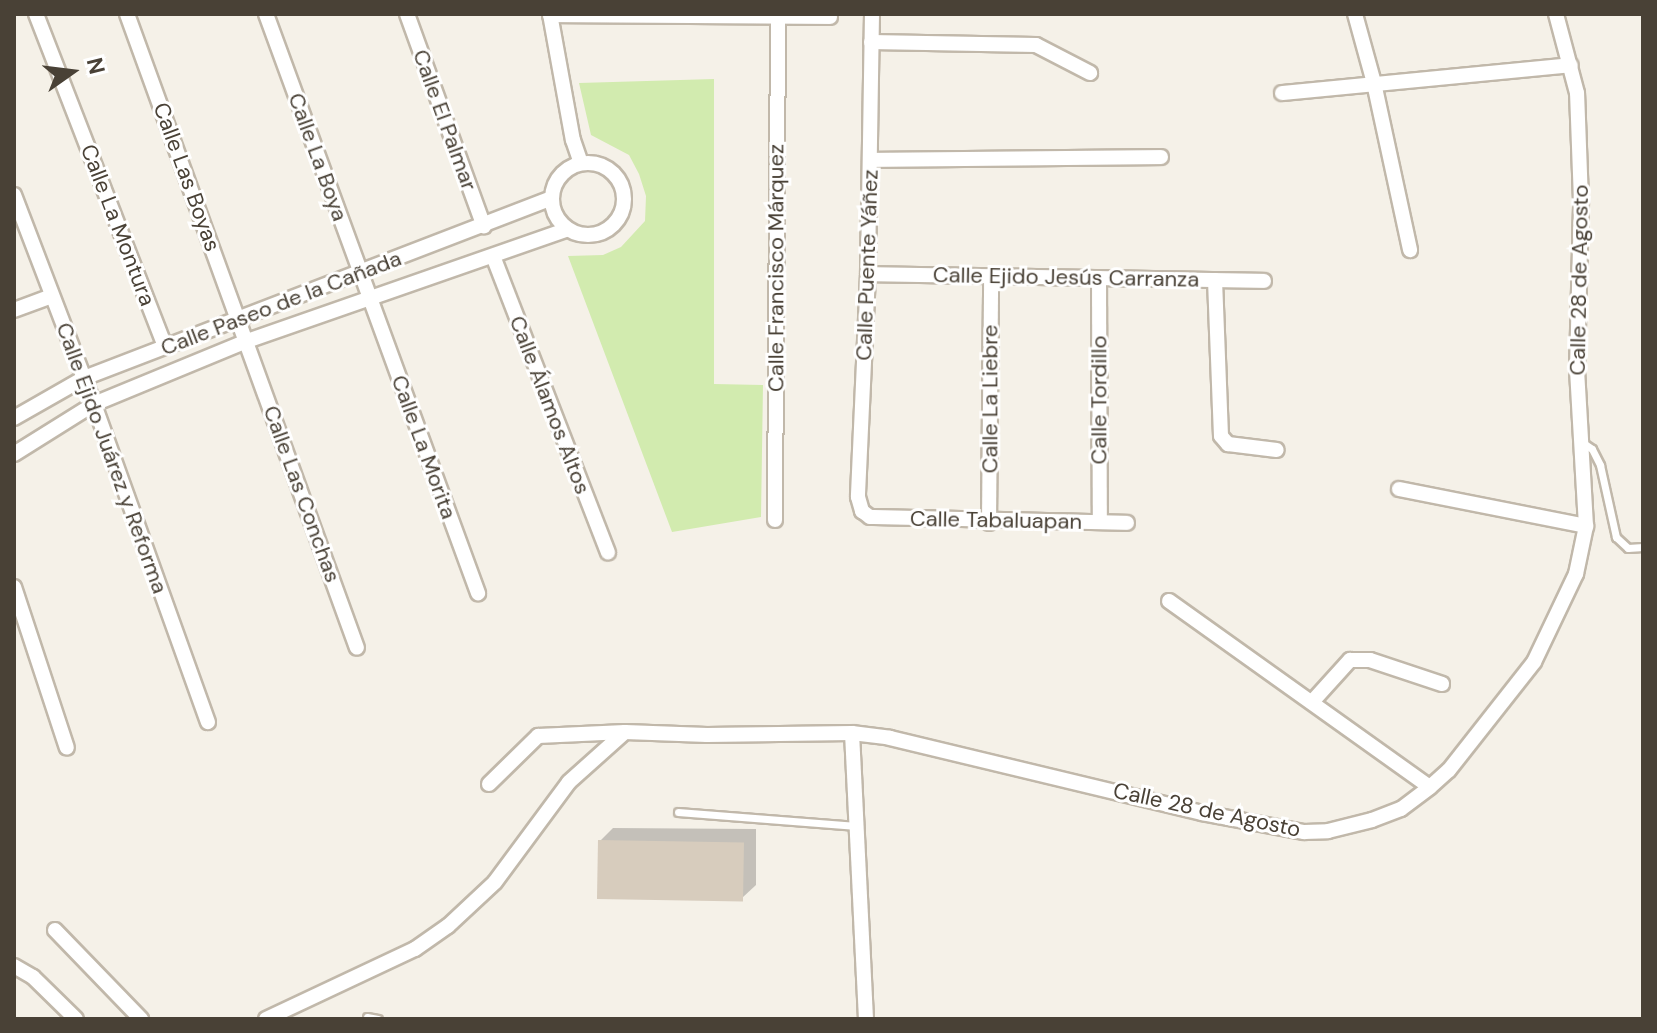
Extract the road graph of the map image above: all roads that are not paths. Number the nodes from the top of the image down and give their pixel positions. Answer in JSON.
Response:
{"nodes":[{"id":1,"x":36,"y":14,"type":"edge"},
{"id":2,"x":127,"y":14,"type":"edge"},
{"id":3,"x":266,"y":14,"type":"edge"},
{"id":4,"x":407,"y":14,"type":"edge"},
{"id":5,"x":872,"y":14,"type":"edge"},
{"id":6,"x":1355,"y":14,"type":"edge"},
{"id":7,"x":1556,"y":14,"type":"edge"},
{"id":8,"x":550,"y":15,"type":"edge"},
{"id":9,"x":778,"y":17,"type":"junction"},
{"id":10,"x":830,"y":17,"type":"dead end"},
{"id":11,"x":871,"y":42,"type":"junction"},
{"id":12,"x":1571,"y":65,"type":"junction"},
{"id":13,"x":1090,"y":73,"type":"dead end"},
{"id":14,"x":1374,"y":83,"type":"junction"},
{"id":15,"x":1282,"y":93,"type":"dead end"},
{"id":16,"x":1161,"y":157,"type":"dead end"},
{"id":17,"x":870,"y":160,"type":"junction"},
{"id":18,"x":581,"y":163,"type":"junction"},
{"id":19,"x":14,"y":195,"type":"edge"},
{"id":20,"x":552,"y":198,"type":"junction"},
{"id":21,"x":484,"y":227,"type":"junction"},
{"id":22,"x":568,"y":229,"type":"junction"},
{"id":23,"x":1410,"y":250,"type":"dead end"},
{"id":24,"x":493,"y":256,"type":"junction"},
{"id":25,"x":360,"y":272,"type":"junction"},
{"id":26,"x":868,"y":274,"type":"junction"},
{"id":27,"x":991,"y":276,"type":"junction"},
{"id":28,"x":1099,"y":278,"type":"junction"},
{"id":29,"x":1215,"y":280,"type":"junction"},
{"id":30,"x":1264,"y":281,"type":"dead end"},
{"id":31,"x":52,"y":296,"type":"junction"},
{"id":32,"x":371,"y":300,"type":"junction"},
{"id":33,"x":14,"y":310,"type":"edge"},
{"id":34,"x":239,"y":318,"type":"junction"},
{"id":35,"x":247,"y":341,"type":"junction"},
{"id":36,"x":165,"y":347,"type":"junction"},
{"id":37,"x":84,"y":378,"type":"junction"},
{"id":38,"x":94,"y":404,"type":"junction"},
{"id":39,"x":14,"y":418,"type":"edge"},
{"id":40,"x":1580,"y":440,"type":"junction"},
{"id":41,"x":1277,"y":450,"type":"dead end"},
{"id":42,"x":14,"y":454,"type":"edge"},
{"id":43,"x":1399,"y":489,"type":"dead end"},
{"id":44,"x":865,"y":514,"type":"joint"},
{"id":45,"x":775,"y":520,"type":"dead end"},
{"id":46,"x":1100,"y":522,"type":"junction"},
{"id":47,"x":989,"y":523,"type":"junction"},
{"id":48,"x":1127,"y":523,"type":"dead end"},
{"id":49,"x":1586,"y":526,"type":"junction"},
{"id":50,"x":1643,"y":547,"type":"edge"},
{"id":51,"x":608,"y":553,"type":"dead end"},
{"id":52,"x":14,"y":587,"type":"edge"},
{"id":53,"x":478,"y":593,"type":"dead end"},
{"id":54,"x":1169,"y":601,"type":"dead end"},
{"id":55,"x":357,"y":648,"type":"dead end"},
{"id":56,"x":1442,"y":684,"type":"dead end"},
{"id":57,"x":1312,"y":702,"type":"junction"},
{"id":58,"x":208,"y":722,"type":"dead end"},
{"id":59,"x":625,"y":732,"type":"junction"},
{"id":60,"x":852,"y":733,"type":"junction"},
{"id":61,"x":67,"y":748,"type":"dead end"},
{"id":62,"x":489,"y":784,"type":"dead end"},
{"id":63,"x":1430,"y":787,"type":"junction"},
{"id":64,"x":678,"y":812,"type":"dead end"},
{"id":65,"x":857,"y":826,"type":"junction"},
{"id":66,"x":55,"y":930,"type":"dead end"},
{"id":67,"x":14,"y":966,"type":"edge"},
{"id":68,"x":367,"y":1017,"type":"dead end"},
{"id":69,"x":76,"y":1019,"type":"edge"},
{"id":70,"x":141,"y":1019,"type":"edge"},
{"id":71,"x":266,"y":1019,"type":"edge"},
{"id":72,"x":378,"y":1019,"type":"edge"},
{"id":73,"x":866,"y":1019,"type":"edge"}],
"edges":[{"from":1,"to":36,"type":"street","name":"Calle La Montura"},
{"from":2,"to":34,"type":"street","name":"Calle Las Boyas"},
{"from":3,"to":25,"type":"street","name":"Calle La Boya"},
{"from":4,"to":21,"type":"street","name":"Calle El Palmar"},
{"from":5,"to":11,"type":"street","name":"Calle Puente Yáñez"},
{"from":6,"to":14,"type":"street"},
{"from":7,"to":12,"type":"street","name":"Calle 28 de Agosto"},
{"from":8,"to":9,"type":"street"},
{"from":8,"to":18,"type":"street"},
{"from":9,"to":10,"type":"street"},
{"from":9,"to":45,"type":"street","name":"Calle Francisco Márquez"},
{"from":11,"to":13,"type":"street"},
{"from":11,"to":17,"type":"street","name":"Calle Puente Yáñez"},
{"from":12,"to":14,"type":"street"},
{"from":12,"to":40,"type":"street","name":"Calle 28 de Agosto"},
{"from":14,"to":15,"type":"street"},
{"from":14,"to":23,"type":"street"},
{"from":16,"to":17,"type":"street"},
{"from":17,"to":26,"type":"street","name":"Calle Puente Yáñez"},
{"from":18,"to":20,"type":"street"},
{"from":18,"to":22,"type":"street"},
{"from":19,"to":31,"type":"street","name":"Calle Ejido Juárez y Reforma"},
{"from":20,"to":21,"type":"street","name":"Calle Paseo de la Cañada"},
{"from":20,"to":22,"type":"street"},
{"from":21,"to":25,"type":"street","name":"Calle Paseo de la Cañada"},
{"from":22,"to":24,"type":"street","name":"Calle Paseo de la Cañada"},
{"from":24,"to":32,"type":"street","name":"Calle Paseo de la Cañada"},
{"from":24,"to":51,"type":"street","name":"Calle Álamos Altos"},
{"from":25,"to":32,"type":"street","name":"Calle La Boya"},
{"from":25,"to":34,"type":"street","name":"Calle Paseo de la Cañada"},
{"from":26,"to":27,"type":"street","name":"Calle Ejido Jesús Carranza"},
{"from":26,"to":44,"type":"street","name":"Calle Puente Yáñez"},
{"from":27,"to":28,"type":"street","name":"Calle Ejido Jesús Carranza"},
{"from":27,"to":47,"type":"street","name":"Calle La Liebre"},
{"from":28,"to":29,"type":"street","name":"Calle Ejido Jesús Carranza"},
{"from":28,"to":46,"type":"street","name":"Calle Tordillo"},
{"from":29,"to":30,"type":"street","name":"Calle Ejido Jesús Carranza"},
{"from":29,"to":41,"type":"street"},
{"from":31,"to":33,"type":"street"},
{"from":31,"to":37,"type":"street","name":"Calle Ejido Juárez y Reforma"},
{"from":32,"to":35,"type":"street","name":"Calle Paseo de la Cañada"},
{"from":32,"to":53,"type":"street","name":"Calle La Morita"},
{"from":34,"to":35,"type":"street","name":"Calle Las Boyas"},
{"from":34,"to":36,"type":"street","name":"Calle Paseo de la Cañada"},
{"from":35,"to":38,"type":"street","name":"Calle Paseo de la Cañada"},
{"from":35,"to":55,"type":"street","name":"Calle Las Conchas"},
{"from":36,"to":37,"type":"street","name":"Calle Paseo de la Cañada"},
{"from":37,"to":38,"type":"street","name":"Calle Ejido Juárez y Reforma"},
{"from":37,"to":39,"type":"street","name":"Calle Paseo de la Cañada"},
{"from":38,"to":42,"type":"street","name":"Calle Paseo de la Cañada"},
{"from":38,"to":58,"type":"street","name":"Calle Ejido Juárez y Reforma"},
{"from":40,"to":49,"type":"street","name":"Calle 28 de Agosto"},
{"from":40,"to":50,"type":"lane"},
{"from":43,"to":49,"type":"street"},
{"from":44,"to":47,"type":"street","name":"Calle Tabaluapan"},
{"from":46,"to":47,"type":"street","name":"Calle Tabaluapan"},
{"from":46,"to":48,"type":"street","name":"Calle Tabaluapan"},
{"from":49,"to":63,"type":"street","name":"Calle 28 de Agosto"},
{"from":52,"to":61,"type":"street"},
{"from":54,"to":57,"type":"street"},
{"from":56,"to":57,"type":"street"},
{"from":57,"to":63,"type":"street"},
{"from":59,"to":60,"type":"street","name":"Calle 28 de Agosto"},
{"from":59,"to":62,"type":"street","name":"Calle 28 de Agosto"},
{"from":59,"to":71,"type":"street"},
{"from":60,"to":63,"type":"street","name":"Calle 28 de Agosto"},
{"from":60,"to":65,"type":"street"},
{"from":64,"to":65,"type":"lane"},
{"from":65,"to":73,"type":"street"},
{"from":66,"to":70,"type":"street"},
{"from":67,"to":69,"type":"street"},
{"from":68,"to":72,"type":"lane"}]}
